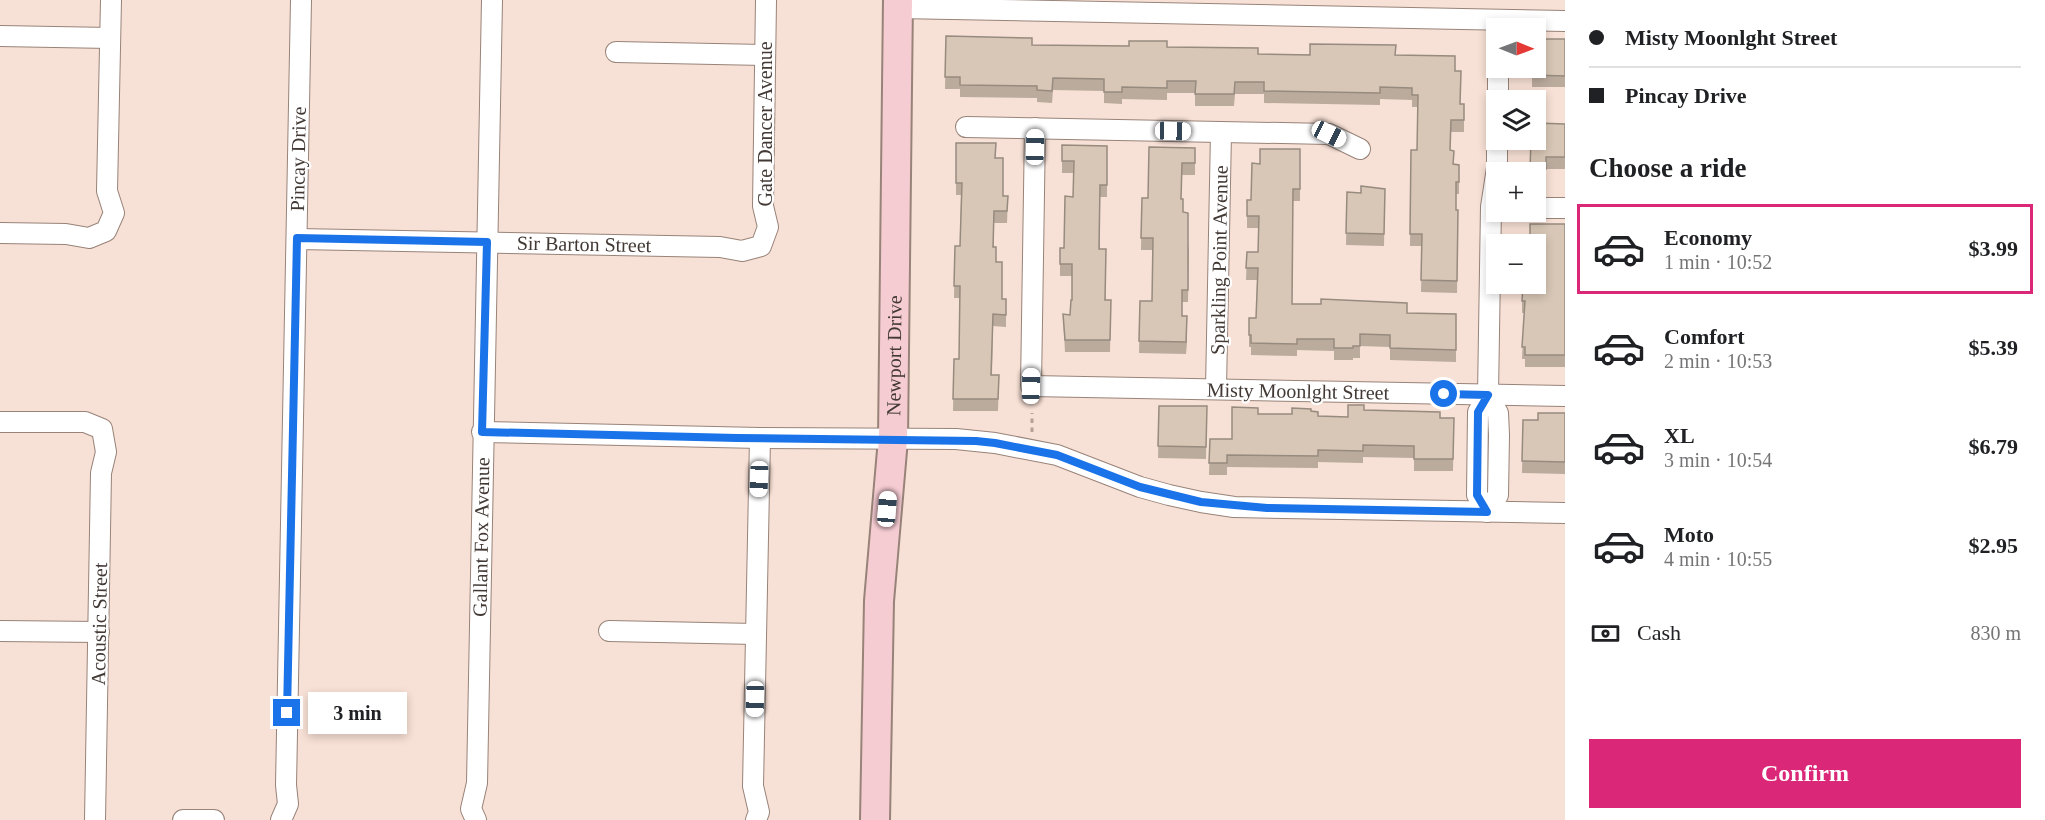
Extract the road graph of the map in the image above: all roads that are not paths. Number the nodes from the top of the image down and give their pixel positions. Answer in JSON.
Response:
{"nodes":[{"id":1,"x":111,"y":0,"type":"edge"},
{"id":2,"x":301,"y":0,"type":"edge"},
{"id":3,"x":492,"y":0,"type":"edge"},
{"id":4,"x":766,"y":0,"type":"edge"},
{"id":5,"x":898,"y":4,"type":"edge"},
{"id":6,"x":1400,"y":9,"type":"edge"},
{"id":7,"x":1565,"y":21,"type":"edge"},
{"id":8,"x":1486,"y":22,"type":"edge"},
{"id":9,"x":1546,"y":22,"type":"edge"},
{"id":10,"x":0,"y":36,"type":"edge"},
{"id":11,"x":110,"y":38,"type":"junction"},
{"id":12,"x":616,"y":52,"type":"dead end"},
{"id":13,"x":765,"y":55,"type":"junction"},
{"id":14,"x":966,"y":127,"type":"dead end"},
{"id":15,"x":1035,"y":128,"type":"junction"},
{"id":16,"x":1221,"y":132,"type":"junction"},
{"id":17,"x":1360,"y":149,"type":"dead end"},
{"id":18,"x":1546,"y":208,"type":"edge"},
{"id":19,"x":1565,"y":208,"type":"edge"},
{"id":20,"x":1494,"y":222,"type":"edge"},
{"id":21,"x":0,"y":232,"type":"edge"},
{"id":22,"x":297,"y":238,"type":"junction"},
{"id":23,"x":487,"y":242,"type":"junction"},
{"id":24,"x":761,"y":246,"type":"joint"},
{"id":25,"x":1216,"y":389,"type":"junction"},
{"id":26,"x":1488,"y":395,"type":"junction"},
{"id":27,"x":1565,"y":396,"type":"edge"},
{"id":28,"x":0,"y":422,"type":"edge"},
{"id":29,"x":482,"y":432,"type":"junction"},
{"id":30,"x":760,"y":438,"type":"junction"},
{"id":31,"x":893,"y":439,"type":"junction"},
{"id":32,"x":1487,"y":512,"type":"junction"},
{"id":33,"x":1565,"y":513,"type":"edge"},
{"id":34,"x":0,"y":631,"type":"edge"},
{"id":35,"x":99,"y":632,"type":"junction"},
{"id":36,"x":609,"y":632,"type":"dead end"},
{"id":37,"x":756,"y":634,"type":"junction"},
{"id":38,"x":95,"y":820,"type":"edge"},
{"id":39,"x":183,"y":820,"type":"edge"},
{"id":40,"x":213,"y":820,"type":"edge"},
{"id":41,"x":281,"y":820,"type":"edge"},
{"id":42,"x":476,"y":820,"type":"edge"},
{"id":43,"x":756,"y":820,"type":"edge"},
{"id":44,"x":875,"y":820,"type":"edge"}],
"edges":[{"from":1,"to":11,"type":"street"},
{"from":2,"to":22,"type":"street","name":"Pincay Drive"},
{"from":3,"to":23,"type":"street","name":"Gallant Fox Avenue"},
{"from":4,"to":13,"type":"street","name":"Gate Dancer Avenue"},
{"from":5,"to":6,"type":"street"},
{"from":5,"to":31,"type":"street","name":"Newport Drive"},
{"from":6,"to":8,"type":"street"},
{"from":7,"to":9,"type":"street"},
{"from":10,"to":11,"type":"street"},
{"from":11,"to":21,"type":"street"},
{"from":12,"to":13,"type":"street"},
{"from":13,"to":24,"type":"street","name":"Gate Dancer Avenue"},
{"from":14,"to":15,"type":"street"},
{"from":15,"to":16,"type":"street"},
{"from":15,"to":25,"type":"street","name":"Misty Moonlght Street"},
{"from":16,"to":17,"type":"street"},
{"from":16,"to":25,"type":"street","name":"Sparkling Point Avenue"},
{"from":18,"to":19,"type":"street"},
{"from":20,"to":26,"type":"street"},
{"from":22,"to":23,"type":"street","name":"Sir Barton Street"},
{"from":22,"to":41,"type":"street","name":"Pincay Drive"},
{"from":23,"to":24,"type":"street","name":"Sir Barton Street"},
{"from":23,"to":29,"type":"street","name":"Gallant Fox Avenue"},
{"from":25,"to":26,"type":"street","name":"Misty Moonlght Street"},
{"from":26,"to":27,"type":"street","name":"Misty Moonlght Street"},
{"from":26,"to":32,"type":"street"},
{"from":28,"to":35,"type":"street","name":"Acoustic Street"},
{"from":29,"to":30,"type":"street"},
{"from":29,"to":42,"type":"street","name":"Gallant Fox Avenue"},
{"from":30,"to":31,"type":"street"},
{"from":30,"to":37,"type":"street"},
{"from":31,"to":32,"type":"street"},
{"from":31,"to":44,"type":"street","name":"Newport Drive"},
{"from":32,"to":33,"type":"street"},
{"from":34,"to":35,"type":"street"},
{"from":35,"to":38,"type":"street","name":"Acoustic Street"},
{"from":36,"to":37,"type":"street"},
{"from":37,"to":43,"type":"street"},
{"from":39,"to":40,"type":"street"}]}
